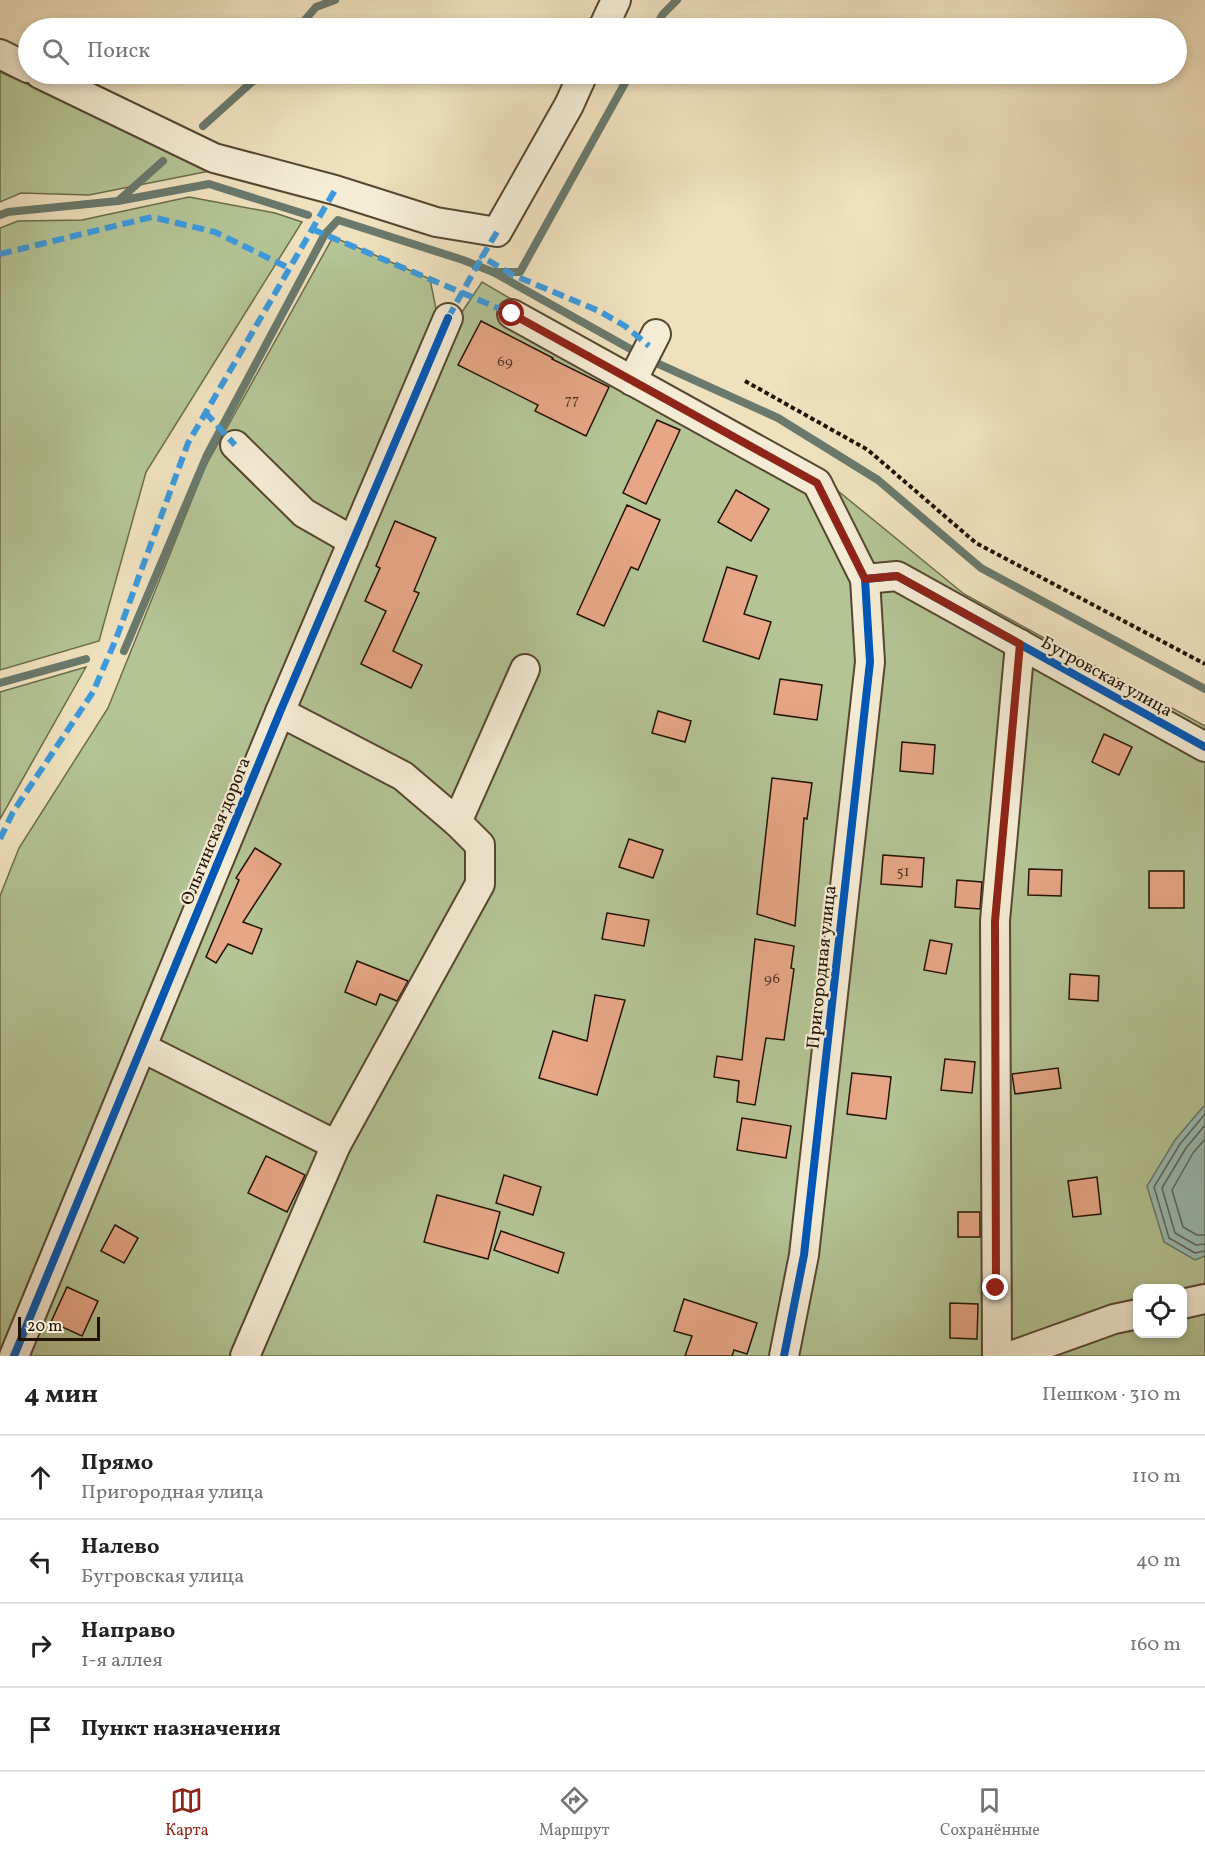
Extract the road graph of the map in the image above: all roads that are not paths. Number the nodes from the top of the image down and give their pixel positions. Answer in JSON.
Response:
{"nodes":[{"id":1,"x":616,"y":0,"type":"edge"},
{"id":2,"x":608,"y":18,"type":"edge"},
{"id":3,"x":0,"y":54,"type":"edge"},
{"id":4,"x":18,"y":63,"type":"edge"},
{"id":5,"x":61,"y":84,"type":"edge"},
{"id":6,"x":578,"y":84,"type":"edge"},
{"id":7,"x":512,"y":314,"type":"dead end"},
{"id":8,"x":448,"y":318,"type":"dead end"},
{"id":9,"x":656,"y":334,"type":"dead end"},
{"id":10,"x":632,"y":381,"type":"junction"},
{"id":11,"x":235,"y":445,"type":"dead end"},
{"id":12,"x":353,"y":542,"type":"junction"},
{"id":13,"x":865,"y":579,"type":"junction"},
{"id":14,"x":1020,"y":644,"type":"junction"},
{"id":15,"x":525,"y":669,"type":"dead end"},
{"id":16,"x":280,"y":712,"type":"junction"},
{"id":17,"x":1205,"y":747,"type":"edge"},
{"id":18,"x":457,"y":822,"type":"junction"},
{"id":19,"x":143,"y":1048,"type":"junction"},
{"id":20,"x":336,"y":1145,"type":"junction"},
{"id":21,"x":1205,"y":1299,"type":"edge"},
{"id":22,"x":1187,"y":1303,"type":"edge"},
{"id":23,"x":1133,"y":1315,"type":"edge"},
{"id":24,"x":14,"y":1356,"type":"edge"},
{"id":25,"x":245,"y":1356,"type":"edge"},
{"id":26,"x":784,"y":1356,"type":"edge"},
{"id":27,"x":997,"y":1356,"type":"edge"},
{"id":28,"x":1011,"y":1356,"type":"edge"}],
"edges":[{"from":1,"to":2,"type":"street"},
{"from":3,"to":4,"type":"street"},
{"from":5,"to":6,"type":"street"},
{"from":7,"to":10,"type":"street","name":"Пригородная улица"},
{"from":8,"to":12,"type":"street","name":"Ольгинская дорога"},
{"from":9,"to":10,"type":"street"},
{"from":10,"to":13,"type":"street","name":"Пригородная улица"},
{"from":11,"to":12,"type":"street"},
{"from":12,"to":16,"type":"street","name":"Ольгинская дорога"},
{"from":13,"to":14,"type":"street","name":"Бугровская улица"},
{"from":13,"to":26,"type":"street","name":"Пригородная улица"},
{"from":14,"to":17,"type":"street","name":"Бугровская улица"},
{"from":14,"to":27,"type":"street"},
{"from":15,"to":18,"type":"street"},
{"from":16,"to":18,"type":"street"},
{"from":16,"to":19,"type":"street","name":"Ольгинская дорога"},
{"from":18,"to":20,"type":"street"},
{"from":19,"to":20,"type":"street"},
{"from":19,"to":24,"type":"street","name":"Ольгинская дорога"},
{"from":20,"to":25,"type":"street"},
{"from":21,"to":22,"type":"street"},
{"from":23,"to":28,"type":"street"}]}
